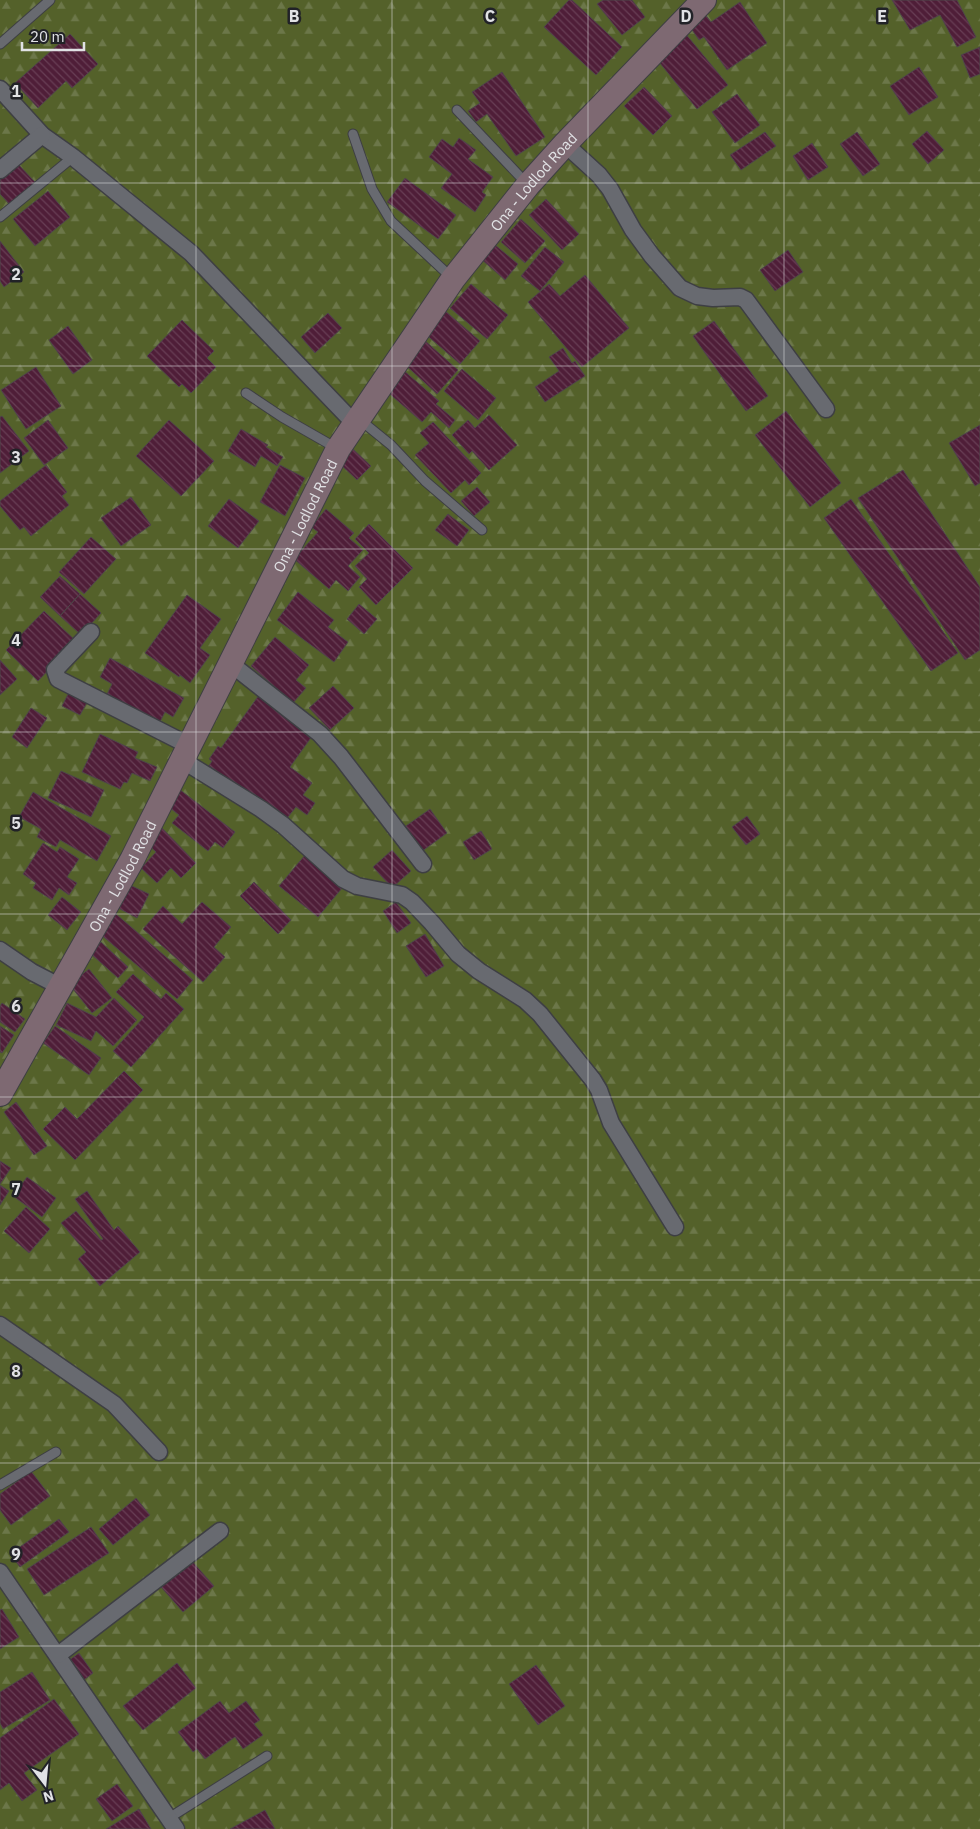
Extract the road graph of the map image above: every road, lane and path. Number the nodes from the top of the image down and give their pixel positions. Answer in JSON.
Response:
{"nodes":[{"id":1,"x":50,"y":0,"type":"edge"},
{"id":2,"x":704,"y":0,"type":"edge"},
{"id":3,"x":0,"y":44,"type":"edge"},
{"id":4,"x":0,"y":88,"type":"edge"},
{"id":5,"x":457,"y":110,"type":"dead end"},
{"id":6,"x":353,"y":134,"type":"dead end"},
{"id":7,"x":42,"y":135,"type":"junction"},
{"id":8,"x":565,"y":144,"type":"junction"},
{"id":9,"x":73,"y":157,"type":"junction"},
{"id":10,"x":0,"y":170,"type":"edge"},
{"id":11,"x":528,"y":185,"type":"junction"},
{"id":12,"x":0,"y":217,"type":"edge"},
{"id":13,"x":453,"y":279,"type":"junction"},
{"id":14,"x":246,"y":393,"type":"dead end"},
{"id":15,"x":826,"y":409,"type":"dead end"},
{"id":16,"x":357,"y":421,"type":"junction"},
{"id":17,"x":338,"y":450,"type":"junction"},
{"id":18,"x":482,"y":530,"type":"dead end"},
{"id":19,"x":91,"y":632,"type":"dead end"},
{"id":20,"x":231,"y":664,"type":"junction"},
{"id":21,"x":186,"y":753,"type":"junction"},
{"id":22,"x":423,"y":864,"type":"dead end"},
{"id":23,"x":0,"y":950,"type":"edge"},
{"id":24,"x":61,"y":987,"type":"junction"},
{"id":25,"x":0,"y":1094,"type":"edge"},
{"id":26,"x":675,"y":1227,"type":"dead end"},
{"id":27,"x":0,"y":1325,"type":"edge"},
{"id":28,"x":56,"y":1452,"type":"dead end"},
{"id":29,"x":158,"y":1452,"type":"dead end"},
{"id":30,"x":0,"y":1485,"type":"edge"},
{"id":31,"x":220,"y":1531,"type":"dead end"},
{"id":32,"x":0,"y":1572,"type":"edge"},
{"id":33,"x":58,"y":1655,"type":"junction"},
{"id":34,"x":266,"y":1756,"type":"dead end"},
{"id":35,"x":172,"y":1824,"type":"edge"}],
"edges":[{"from":1,"to":3,"type":"lane"},
{"from":2,"to":8,"type":"main road","name":"Ona - Lodlod Road"},
{"from":4,"to":7,"type":"street"},
{"from":5,"to":11,"type":"lane"},
{"from":6,"to":13,"type":"lane"},
{"from":7,"to":9,"type":"street"},
{"from":7,"to":10,"type":"street"},
{"from":8,"to":11,"type":"main road","name":"Ona - Lodlod Road"},
{"from":8,"to":15,"type":"street"},
{"from":9,"to":12,"type":"lane"},
{"from":9,"to":16,"type":"street"},
{"from":11,"to":13,"type":"main road","name":"Ona - Lodlod Road"},
{"from":13,"to":16,"type":"main road","name":"Ona - Lodlod Road"},
{"from":14,"to":17,"type":"lane"},
{"from":16,"to":17,"type":"main road","name":"Ona - Lodlod Road"},
{"from":16,"to":18,"type":"lane"},
{"from":17,"to":20,"type":"main road","name":"Ona - Lodlod Road"},
{"from":19,"to":21,"type":"street"},
{"from":20,"to":21,"type":"main road","name":"Ona - Lodlod Road"},
{"from":20,"to":22,"type":"street"},
{"from":21,"to":24,"type":"main road","name":"Ona - Lodlod Road"},
{"from":21,"to":26,"type":"street"},
{"from":23,"to":24,"type":"street"},
{"from":24,"to":25,"type":"main road","name":"Ona - Lodlod Road"},
{"from":27,"to":29,"type":"street"},
{"from":28,"to":30,"type":"lane"},
{"from":31,"to":33,"type":"street"},
{"from":32,"to":33,"type":"street"},
{"from":33,"to":35,"type":"street"},
{"from":34,"to":35,"type":"lane"}]}
